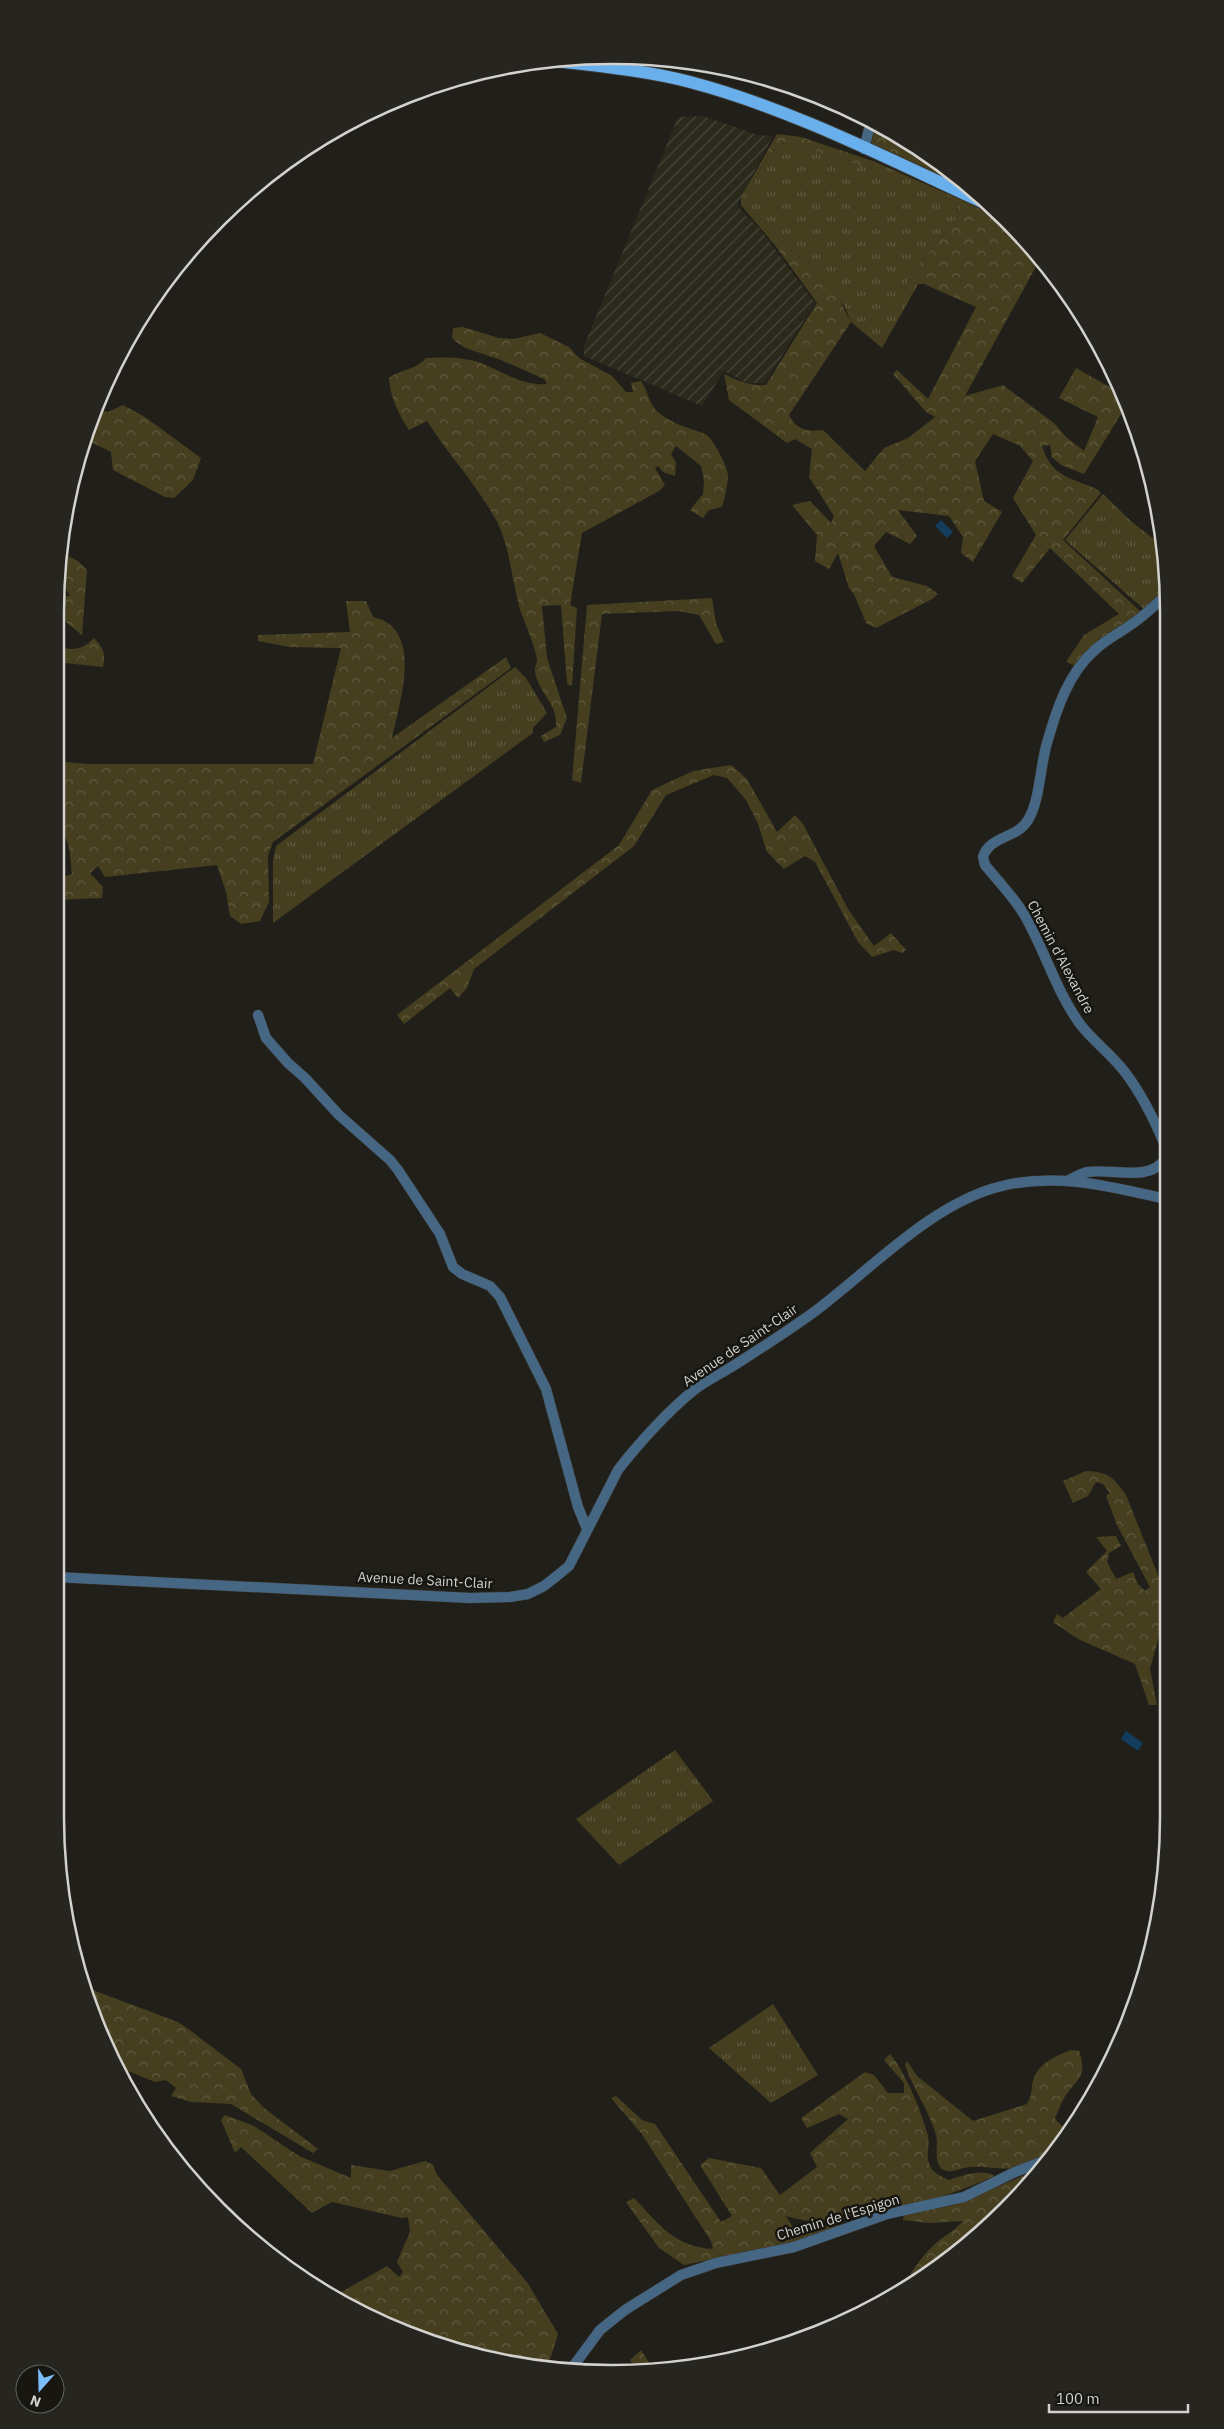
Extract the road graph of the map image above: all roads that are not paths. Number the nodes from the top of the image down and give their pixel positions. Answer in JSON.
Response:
{"nodes":[{"id":1,"x":580,"y":65,"type":"edge"},
{"id":2,"x":870,"y":128,"type":"edge"},
{"id":3,"x":864,"y":149,"type":"junction"},
{"id":4,"x":968,"y":196,"type":"edge"},
{"id":5,"x":1160,"y":601,"type":"edge"},
{"id":6,"x":258,"y":1016,"type":"dead end"},
{"id":7,"x":1160,"y":1133,"type":"edge"},
{"id":8,"x":1160,"y":1165,"type":"edge"},
{"id":9,"x":1070,"y":1180,"type":"junction"},
{"id":10,"x":1160,"y":1198,"type":"edge"},
{"id":11,"x":587,"y":1529,"type":"junction"},
{"id":12,"x":64,"y":1577,"type":"edge"},
{"id":13,"x":1037,"y":2163,"type":"edge"},
{"id":14,"x":575,"y":2364,"type":"edge"}],
"edges":[{"from":1,"to":3,"type":"main road"},
{"from":2,"to":3,"type":"street"},
{"from":3,"to":4,"type":"main road"},
{"from":5,"to":7,"type":"street","name":"Chemin d'Alexandre"},
{"from":6,"to":11,"type":"street"},
{"from":8,"to":9,"type":"street"},
{"from":9,"to":10,"type":"street","name":"Avenue de Saint-Clair"},
{"from":9,"to":11,"type":"street","name":"Avenue de Saint-Clair"},
{"from":11,"to":12,"type":"street","name":"Avenue de Saint-Clair"},
{"from":13,"to":14,"type":"street","name":"Chemin de l'Espigon"}]}
